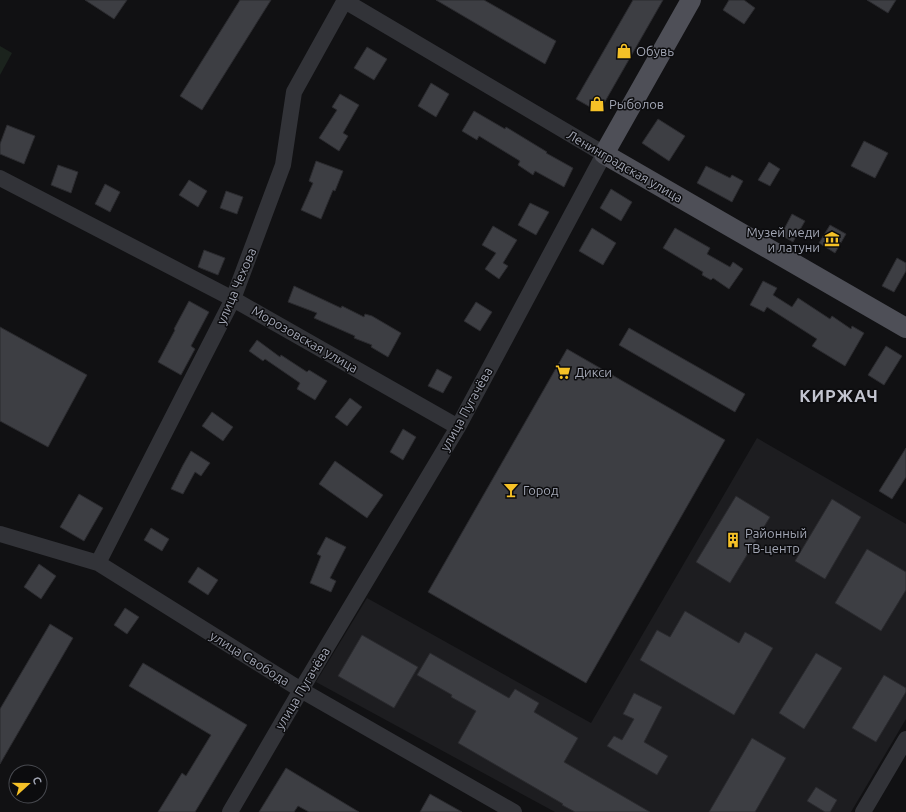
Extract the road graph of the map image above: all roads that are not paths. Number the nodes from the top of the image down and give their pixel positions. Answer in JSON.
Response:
{"nodes":[{"id":1,"x":691,"y":0,"type":"edge"},
{"id":2,"x":345,"y":1,"type":"edge"},
{"id":3,"x":604,"y":154,"type":"junction"},
{"id":4,"x":0,"y":178,"type":"edge"},
{"id":5,"x":233,"y":299,"type":"junction"},
{"id":6,"x":906,"y":328,"type":"edge"},
{"id":7,"x":458,"y":427,"type":"junction"},
{"id":8,"x":0,"y":534,"type":"edge"},
{"id":9,"x":98,"y":563,"type":"junction"},
{"id":10,"x":301,"y":690,"type":"junction"},
{"id":11,"x":906,"y":739,"type":"edge"},
{"id":12,"x":230,"y":812,"type":"edge"},
{"id":13,"x":514,"y":812,"type":"edge"},
{"id":14,"x":862,"y":812,"type":"edge"}],
"edges":[{"from":1,"to":3,"type":"main road","name":"улица Пугачёва"},
{"from":2,"to":3,"type":"street","name":"Ленинградская улица"},
{"from":2,"to":5,"type":"street","name":"улица Чехова"},
{"from":3,"to":6,"type":"main road","name":"Ленинградская улица"},
{"from":3,"to":7,"type":"street","name":"улица Пугачёва"},
{"from":4,"to":5,"type":"street","name":"Морозовская улица"},
{"from":5,"to":7,"type":"street","name":"Морозовская улица"},
{"from":5,"to":9,"type":"street","name":"улица Чехова"},
{"from":7,"to":10,"type":"street","name":"улица Пугачёва"},
{"from":8,"to":9,"type":"street","name":"улица Свобода"},
{"from":9,"to":10,"type":"street","name":"улица Свобода"},
{"from":10,"to":12,"type":"street","name":"улица Пугачёва"},
{"from":10,"to":13,"type":"street","name":"улица Свобода"},
{"from":11,"to":14,"type":"street"}]}
